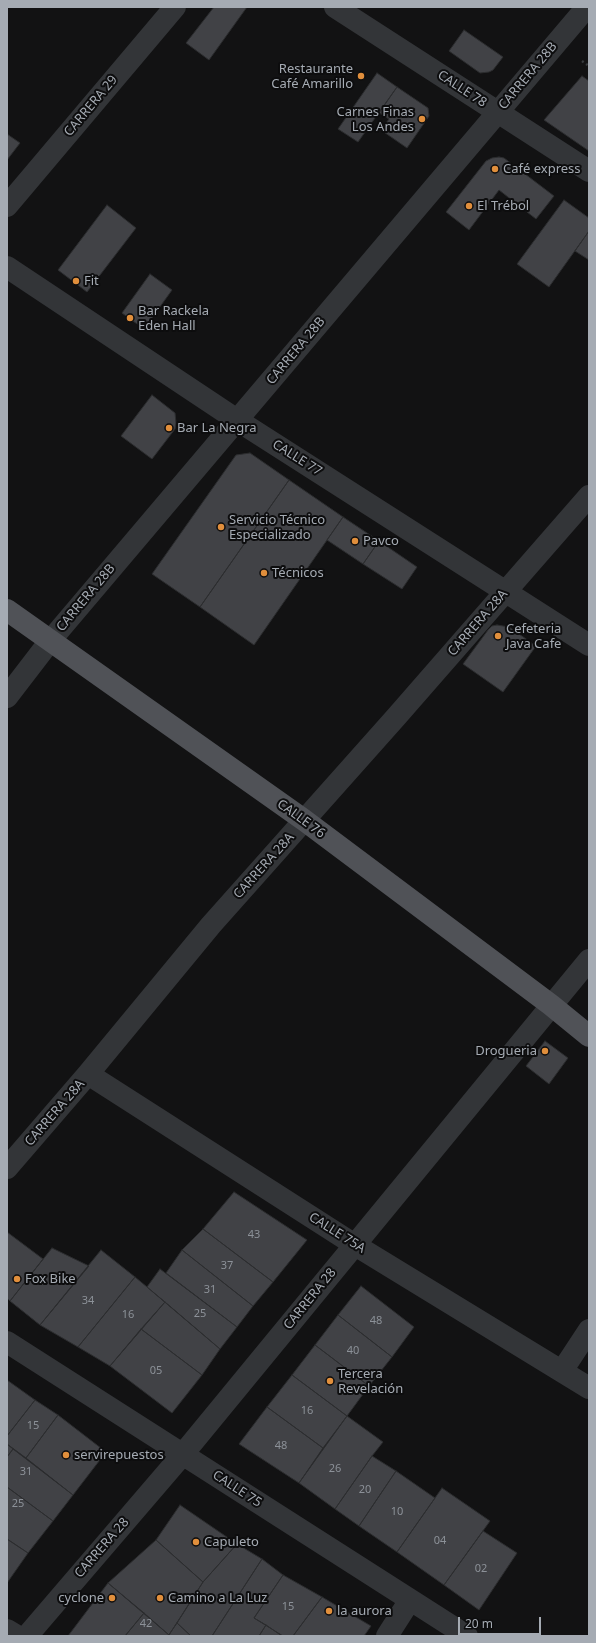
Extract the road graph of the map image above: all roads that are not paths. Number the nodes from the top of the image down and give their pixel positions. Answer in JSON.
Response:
{"nodes":[{"id":1,"x":175,"y":7,"type":"edge"},
{"id":2,"x":335,"y":7,"type":"edge"},
{"id":3,"x":587,"y":7,"type":"edge"},
{"id":4,"x":498,"y":112,"type":"junction"},
{"id":5,"x":589,"y":171,"type":"edge"},
{"id":6,"x":7,"y":206,"type":"edge"},
{"id":7,"x":7,"y":267,"type":"edge"},
{"id":8,"x":237,"y":420,"type":"junction"},
{"id":9,"x":589,"y":496,"type":"edge"},
{"id":10,"x":506,"y":591,"type":"junction"},
{"id":11,"x":7,"y":610,"type":"edge"},
{"id":12,"x":50,"y":640,"type":"junction"},
{"id":13,"x":589,"y":645,"type":"edge"},
{"id":14,"x":7,"y":697,"type":"edge"},
{"id":15,"x":304,"y":820,"type":"junction"},
{"id":16,"x":589,"y":960,"type":"edge"},
{"id":17,"x":551,"y":1005,"type":"junction"},
{"id":18,"x":589,"y":1036,"type":"edge"},
{"id":19,"x":88,"y":1074,"type":"junction"},
{"id":20,"x":7,"y":1168,"type":"edge"},
{"id":21,"x":355,"y":1245,"type":"junction"},
{"id":22,"x":589,"y":1330,"type":"edge"},
{"id":23,"x":7,"y":1342,"type":"edge"},
{"id":24,"x":562,"y":1371,"type":"junction"},
{"id":25,"x":589,"y":1388,"type":"edge"},
{"id":26,"x":183,"y":1454,"type":"junction"},
{"id":27,"x":410,"y":1600,"type":"junction"},
{"id":28,"x":7,"y":1630,"type":"edge"},
{"id":29,"x":17,"y":1636,"type":"edge"},
{"id":30,"x":27,"y":1636,"type":"edge"},
{"id":31,"x":387,"y":1636,"type":"edge"},
{"id":32,"x":467,"y":1636,"type":"edge"}],
"edges":[{"from":1,"to":6,"type":"street","name":"CARRERA 29"},
{"from":2,"to":4,"type":"street","name":"CALLE 78"},
{"from":3,"to":4,"type":"street","name":"CARRERA 28B"},
{"from":4,"to":5,"type":"street","name":"CALLE 78"},
{"from":4,"to":8,"type":"street","name":"CARRERA 28B"},
{"from":7,"to":8,"type":"street","name":"CALLE 77"},
{"from":8,"to":10,"type":"street","name":"CALLE 77"},
{"from":8,"to":12,"type":"street","name":"CARRERA 28B"},
{"from":9,"to":10,"type":"street","name":"CARRERA 28A"},
{"from":10,"to":13,"type":"street","name":"CALLE 77"},
{"from":10,"to":15,"type":"street","name":"CARRERA 28A"},
{"from":11,"to":12,"type":"main road","name":"CALLE 76"},
{"from":12,"to":14,"type":"street","name":"CARRERA 28B"},
{"from":12,"to":15,"type":"main road","name":"CALLE 76"},
{"from":15,"to":17,"type":"main road","name":"CALLE 76"},
{"from":15,"to":19,"type":"street","name":"CARRERA 28A"},
{"from":16,"to":17,"type":"street","name":"CARRERA 28"},
{"from":17,"to":18,"type":"main road","name":"CALLE 76"},
{"from":17,"to":21,"type":"street","name":"CARRERA 28"},
{"from":19,"to":20,"type":"street","name":"CARRERA 28A"},
{"from":19,"to":21,"type":"street","name":"CALLE 75A"},
{"from":21,"to":24,"type":"street","name":"CALLE 75A"},
{"from":21,"to":26,"type":"street","name":"CARRERA 28"},
{"from":22,"to":24,"type":"street"},
{"from":23,"to":26,"type":"street","name":"CALLE 75"},
{"from":24,"to":25,"type":"street","name":"CALLE 75A"},
{"from":26,"to":27,"type":"street","name":"CALLE 75"},
{"from":26,"to":30,"type":"street","name":"CARRERA 28"},
{"from":27,"to":31,"type":"street"},
{"from":27,"to":32,"type":"street","name":"CALLE 75"},
{"from":28,"to":29,"type":"street"}]}
